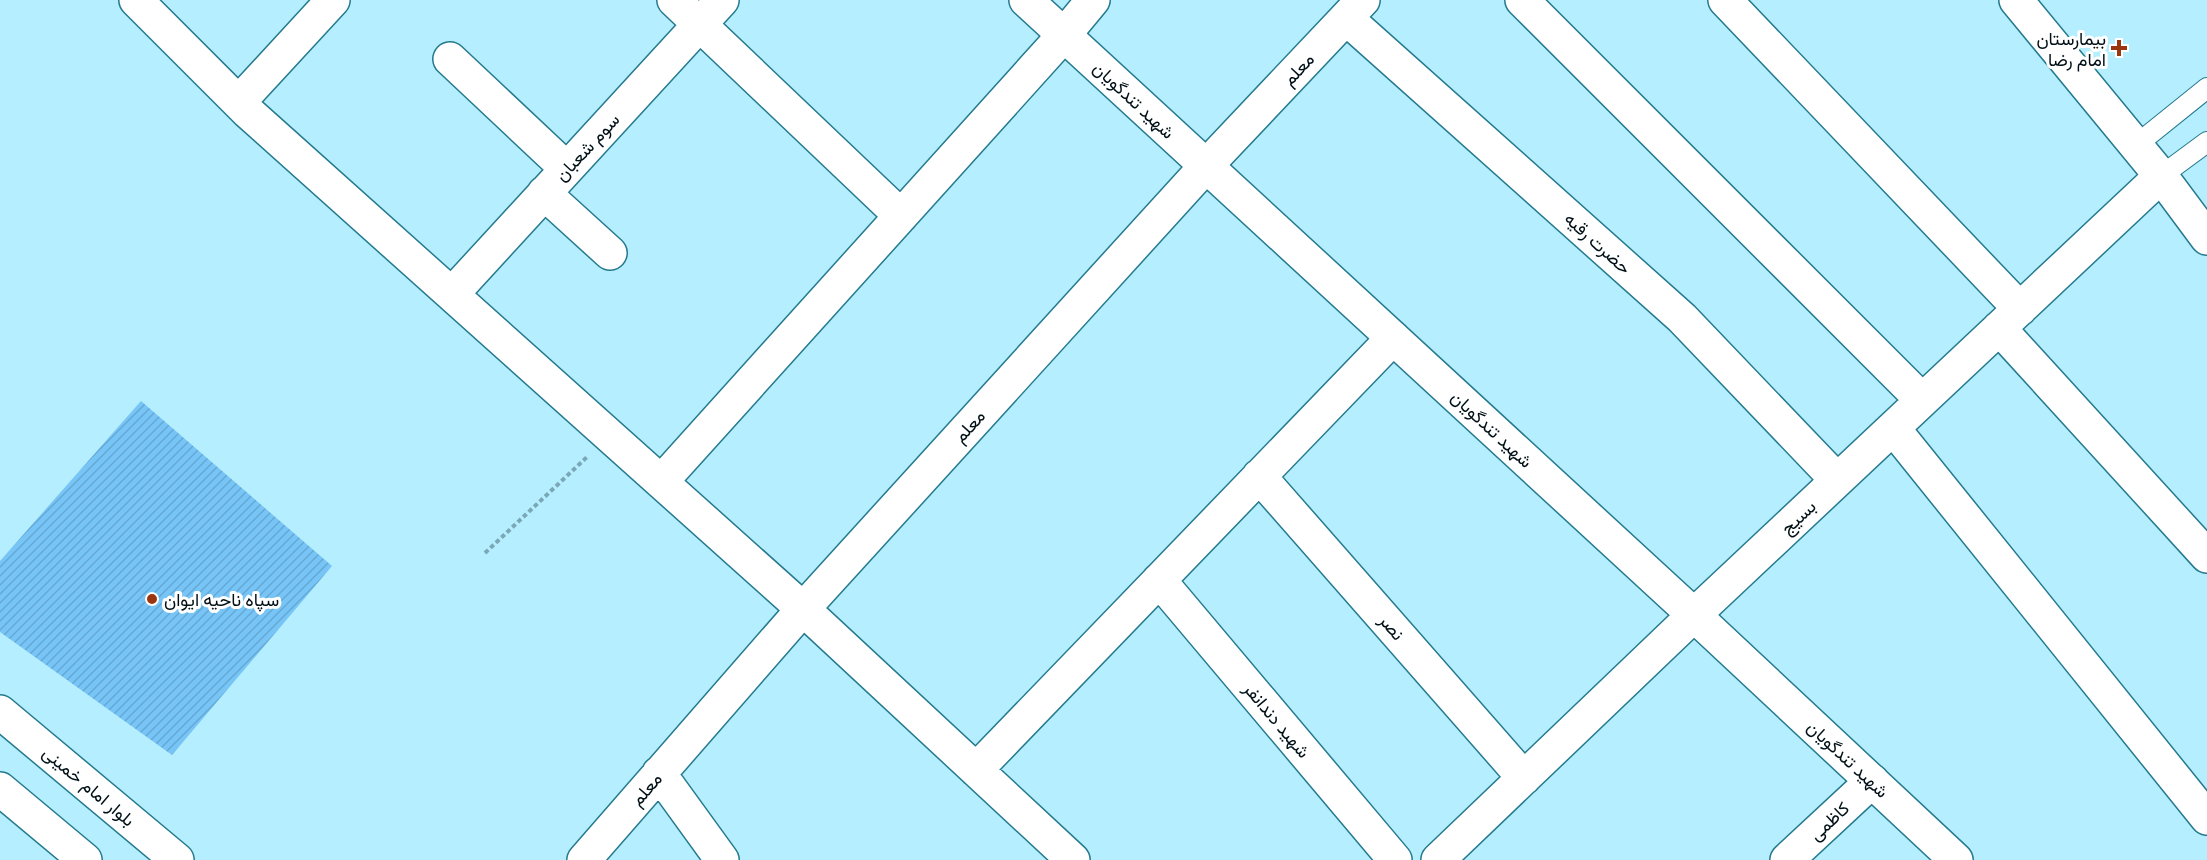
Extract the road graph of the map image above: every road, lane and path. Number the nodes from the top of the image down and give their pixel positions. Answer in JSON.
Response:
{"nodes":[{"id":1,"x":136,"y":0,"type":"edge"},
{"id":2,"x":333,"y":0,"type":"edge"},
{"id":3,"x":674,"y":0,"type":"edge"},
{"id":4,"x":722,"y":0,"type":"edge"},
{"id":5,"x":1026,"y":0,"type":"edge"},
{"id":6,"x":1093,"y":0,"type":"edge"},
{"id":7,"x":1522,"y":0,"type":"edge"},
{"id":8,"x":1725,"y":0,"type":"edge"},
{"id":9,"x":2016,"y":0,"type":"edge"},
{"id":10,"x":1354,"y":9,"type":"edge"},
{"id":11,"x":700,"y":24,"type":"junction"},
{"id":12,"x":1064,"y":35,"type":"junction"},
{"id":13,"x":450,"y":59,"type":"dead end"},
{"id":14,"x":2207,"y":88,"type":"edge"},
{"id":15,"x":238,"y":102,"type":"junction"},
{"id":16,"x":2207,"y":142,"type":"edge"},
{"id":17,"x":2136,"y":146,"type":"junction"},
{"id":18,"x":1206,"y":166,"type":"junction"},
{"id":19,"x":567,"y":169,"type":"junction"},
{"id":20,"x":2161,"y":176,"type":"junction"},
{"id":21,"x":544,"y":193,"type":"junction"},
{"id":22,"x":901,"y":216,"type":"junction"},
{"id":23,"x":2207,"y":238,"type":"edge"},
{"id":24,"x":610,"y":253,"type":"dead end"},
{"id":25,"x":452,"y":294,"type":"junction"},
{"id":26,"x":2010,"y":318,"type":"junction"},
{"id":27,"x":1393,"y":338,"type":"junction"},
{"id":28,"x":1923,"y":400,"type":"junction"},
{"id":29,"x":1893,"y":428,"type":"junction"},
{"id":30,"x":610,"y":436,"type":"junction"},
{"id":31,"x":1259,"y":476,"type":"junction"},
{"id":32,"x":1838,"y":480,"type":"junction"},
{"id":33,"x":661,"y":482,"type":"junction"},
{"id":34,"x":485,"y":553,"type":"dead end"},
{"id":35,"x":2207,"y":556,"type":"edge"},
{"id":36,"x":1159,"y":580,"type":"junction"},
{"id":37,"x":803,"y":609,"type":"junction"},
{"id":38,"x":1694,"y":615,"type":"junction"},
{"id":39,"x":0,"y":712,"type":"edge"},
{"id":40,"x":976,"y":770,"type":"junction"},
{"id":41,"x":659,"y":773,"type":"junction"},
{"id":42,"x":1524,"y":778,"type":"junction"},
{"id":43,"x":1872,"y":782,"type":"junction"},
{"id":44,"x":0,"y":789,"type":"edge"},
{"id":45,"x":2207,"y":818,"type":"edge"},
{"id":46,"x":85,"y":860,"type":"edge"},
{"id":47,"x":177,"y":860,"type":"edge"},
{"id":48,"x":584,"y":860,"type":"edge"},
{"id":49,"x":722,"y":860,"type":"edge"},
{"id":50,"x":1073,"y":860,"type":"edge"},
{"id":51,"x":1395,"y":860,"type":"edge"},
{"id":52,"x":1438,"y":860,"type":"edge"},
{"id":53,"x":1787,"y":860,"type":"edge"},
{"id":54,"x":1956,"y":860,"type":"edge"}],
"edges":[{"from":1,"to":15,"type":"street"},
{"from":2,"to":15,"type":"street"},
{"from":3,"to":11,"type":"street"},
{"from":4,"to":11,"type":"street","name":"سوم شعبان"},
{"from":5,"to":12,"type":"street","name":"شهید تندگویان"},
{"from":6,"to":12,"type":"street"},
{"from":7,"to":28,"type":"street"},
{"from":8,"to":26,"type":"street"},
{"from":9,"to":17,"type":"street"},
{"from":10,"to":18,"type":"street","name":"معلم"},
{"from":10,"to":32,"type":"street","name":"حضرت رقیه"},
{"from":11,"to":19,"type":"street","name":"سوم شعبان"},
{"from":11,"to":22,"type":"street"},
{"from":12,"to":18,"type":"street","name":"شهید تندگویان"},
{"from":12,"to":22,"type":"street"},
{"from":13,"to":19,"type":"street"},
{"from":14,"to":17,"type":"lane"},
{"from":15,"to":25,"type":"street"},
{"from":16,"to":20,"type":"lane"},
{"from":17,"to":20,"type":"street"},
{"from":18,"to":27,"type":"street","name":"شهید تندگویان"},
{"from":18,"to":37,"type":"street","name":"معلم"},
{"from":19,"to":21,"type":"street","name":"سوم شعبان"},
{"from":20,"to":23,"type":"street"},
{"from":20,"to":26,"type":"street","name":"بسیج"},
{"from":21,"to":24,"type":"street"},
{"from":21,"to":25,"type":"street","name":"سوم شعبان"},
{"from":22,"to":33,"type":"street"},
{"from":25,"to":30,"type":"street"},
{"from":26,"to":28,"type":"street","name":"بسیج"},
{"from":26,"to":35,"type":"street"},
{"from":27,"to":31,"type":"street"},
{"from":27,"to":38,"type":"street","name":"شهید تندگویان"},
{"from":28,"to":29,"type":"street","name":"بسیج"},
{"from":29,"to":32,"type":"street","name":"بسیج"},
{"from":29,"to":45,"type":"street"},
{"from":30,"to":33,"type":"street"},
{"from":30,"to":34,"type":"path"},
{"from":31,"to":36,"type":"street"},
{"from":31,"to":42,"type":"street","name":"نصر"},
{"from":32,"to":38,"type":"street","name":"بسیج"},
{"from":33,"to":37,"type":"street"},
{"from":36,"to":40,"type":"street"},
{"from":36,"to":51,"type":"street","name":"شهید دندانفر"},
{"from":37,"to":40,"type":"street"},
{"from":37,"to":41,"type":"street","name":"معلم"},
{"from":38,"to":42,"type":"street","name":"بسیج"},
{"from":38,"to":43,"type":"street","name":"شهید تندگویان"},
{"from":39,"to":47,"type":"street","name":"بلوار امام خمینی"},
{"from":40,"to":50,"type":"street"},
{"from":41,"to":48,"type":"street","name":"معلم"},
{"from":41,"to":49,"type":"street"},
{"from":42,"to":52,"type":"street","name":"بسیج"},
{"from":43,"to":53,"type":"street","name":"کاظمی"},
{"from":43,"to":54,"type":"street","name":"شهید تندگویان"},
{"from":44,"to":46,"type":"street"}]}
